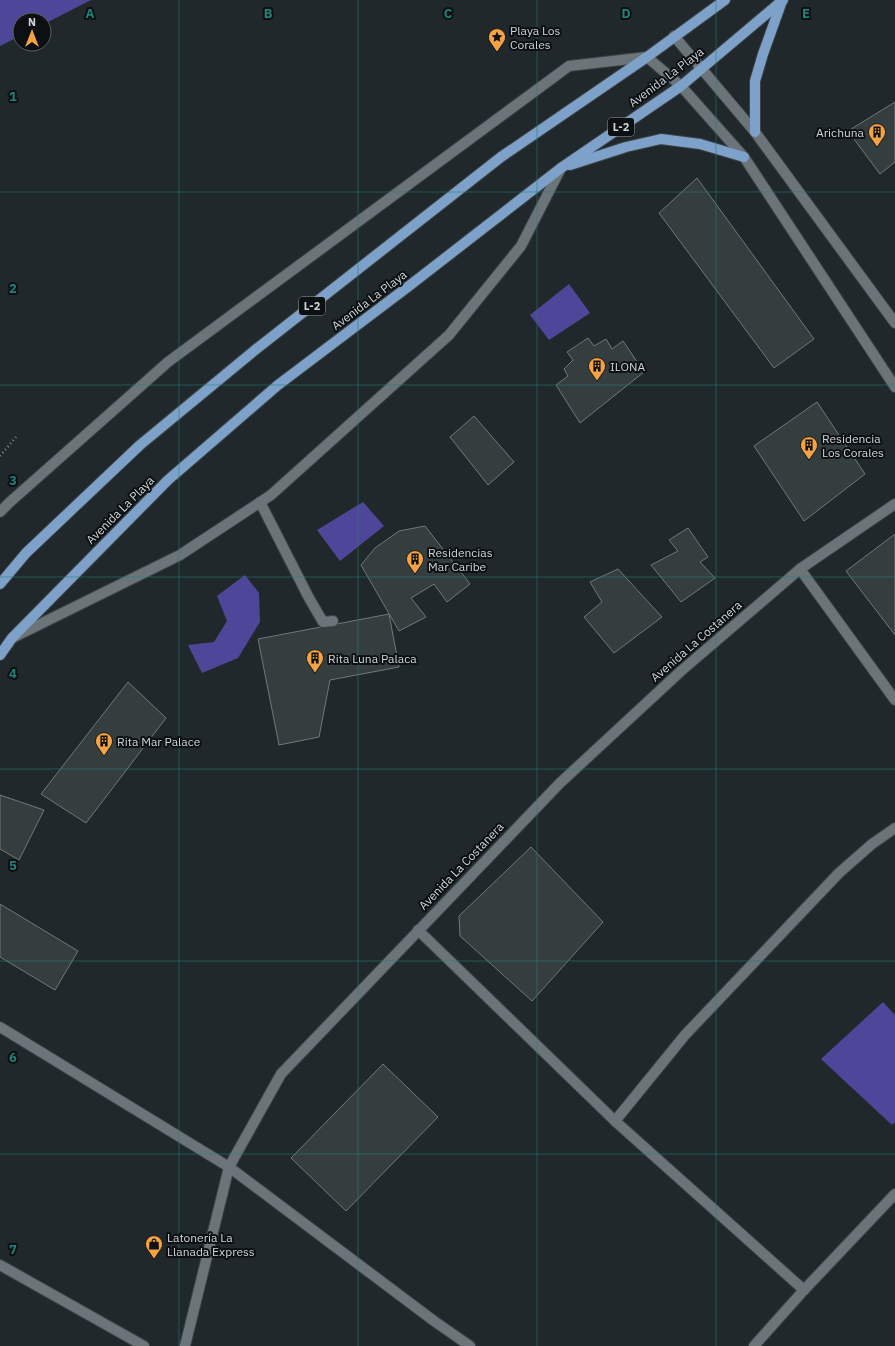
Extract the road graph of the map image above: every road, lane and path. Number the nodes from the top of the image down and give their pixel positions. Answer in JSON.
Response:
{"nodes":[{"id":1,"x":725,"y":0,"type":"edge"},
{"id":2,"x":783,"y":0,"type":"edge"},
{"id":3,"x":674,"y":36,"type":"junction"},
{"id":4,"x":647,"y":57,"type":"junction"},
{"id":5,"x":701,"y":68,"type":"junction"},
{"id":6,"x":680,"y":86,"type":"junction"},
{"id":7,"x":755,"y":132,"type":"junction"},
{"id":8,"x":744,"y":157,"type":"junction"},
{"id":9,"x":560,"y":168,"type":"junction"},
{"id":10,"x":895,"y":323,"type":"edge"},
{"id":11,"x":895,"y":387,"type":"edge"},
{"id":12,"x":16,"y":437,"type":"dead end"},
{"id":13,"x":0,"y":456,"type":"edge"},
{"id":14,"x":260,"y":502,"type":"junction"},
{"id":15,"x":895,"y":504,"type":"edge"},
{"id":16,"x":0,"y":512,"type":"edge"},
{"id":17,"x":800,"y":569,"type":"junction"},
{"id":18,"x":0,"y":584,"type":"edge"},
{"id":19,"x":333,"y":621,"type":"dead end"},
{"id":20,"x":12,"y":638,"type":"junction"},
{"id":21,"x":0,"y":655,"type":"edge"},
{"id":22,"x":895,"y":700,"type":"edge"},
{"id":23,"x":895,"y":828,"type":"edge"},
{"id":24,"x":418,"y":930,"type":"junction"},
{"id":25,"x":0,"y":1027,"type":"edge"},
{"id":26,"x":615,"y":1121,"type":"junction"},
{"id":27,"x":229,"y":1167,"type":"junction"},
{"id":28,"x":895,"y":1194,"type":"edge"},
{"id":29,"x":0,"y":1265,"type":"edge"},
{"id":30,"x":804,"y":1290,"type":"junction"},
{"id":31,"x":144,"y":1346,"type":"edge"},
{"id":32,"x":185,"y":1346,"type":"edge"},
{"id":33,"x":470,"y":1346,"type":"edge"},
{"id":34,"x":754,"y":1346,"type":"edge"}],
"edges":[{"from":1,"to":3,"type":"main road","number":"L-2"},
{"from":2,"to":5,"type":"main road","name":"Avenida La Playa","number":"L-2"},
{"from":2,"to":7,"type":"main road","number":"L-2"},
{"from":3,"to":4,"type":"main road","number":"L-2"},
{"from":3,"to":5,"type":"street"},
{"from":4,"to":6,"type":"street"},
{"from":4,"to":16,"type":"street"},
{"from":4,"to":18,"type":"main road","number":"L-2"},
{"from":5,"to":6,"type":"main road","name":"Avenida La Playa","number":"L-2"},
{"from":5,"to":7,"type":"street"},
{"from":6,"to":8,"type":"street"},
{"from":6,"to":9,"type":"main road","name":"Avenida La Playa","number":"L-2"},
{"from":7,"to":10,"type":"street"},
{"from":8,"to":9,"type":"main road"},
{"from":8,"to":11,"type":"street"},
{"from":9,"to":14,"type":"street"},
{"from":9,"to":20,"type":"main road","name":"Avenida La Playa","number":"L-2"},
{"from":12,"to":13,"type":"path"},
{"from":14,"to":19,"type":"street"},
{"from":14,"to":20,"type":"street"},
{"from":15,"to":17,"type":"street","name":"Avenida La Costanera"},
{"from":17,"to":22,"type":"street"},
{"from":17,"to":24,"type":"street","name":"Avenida La Costanera"},
{"from":20,"to":21,"type":"main road","name":"Avenida La Playa","number":"L-2"},
{"from":23,"to":26,"type":"street"},
{"from":24,"to":26,"type":"street"},
{"from":24,"to":27,"type":"street","name":"Avenida La Costanera"},
{"from":25,"to":27,"type":"street"},
{"from":26,"to":30,"type":"street"},
{"from":27,"to":32,"type":"street","name":"Avenida La Costanera"},
{"from":27,"to":33,"type":"street"},
{"from":28,"to":30,"type":"street"},
{"from":29,"to":31,"type":"street"},
{"from":30,"to":34,"type":"street"}]}
